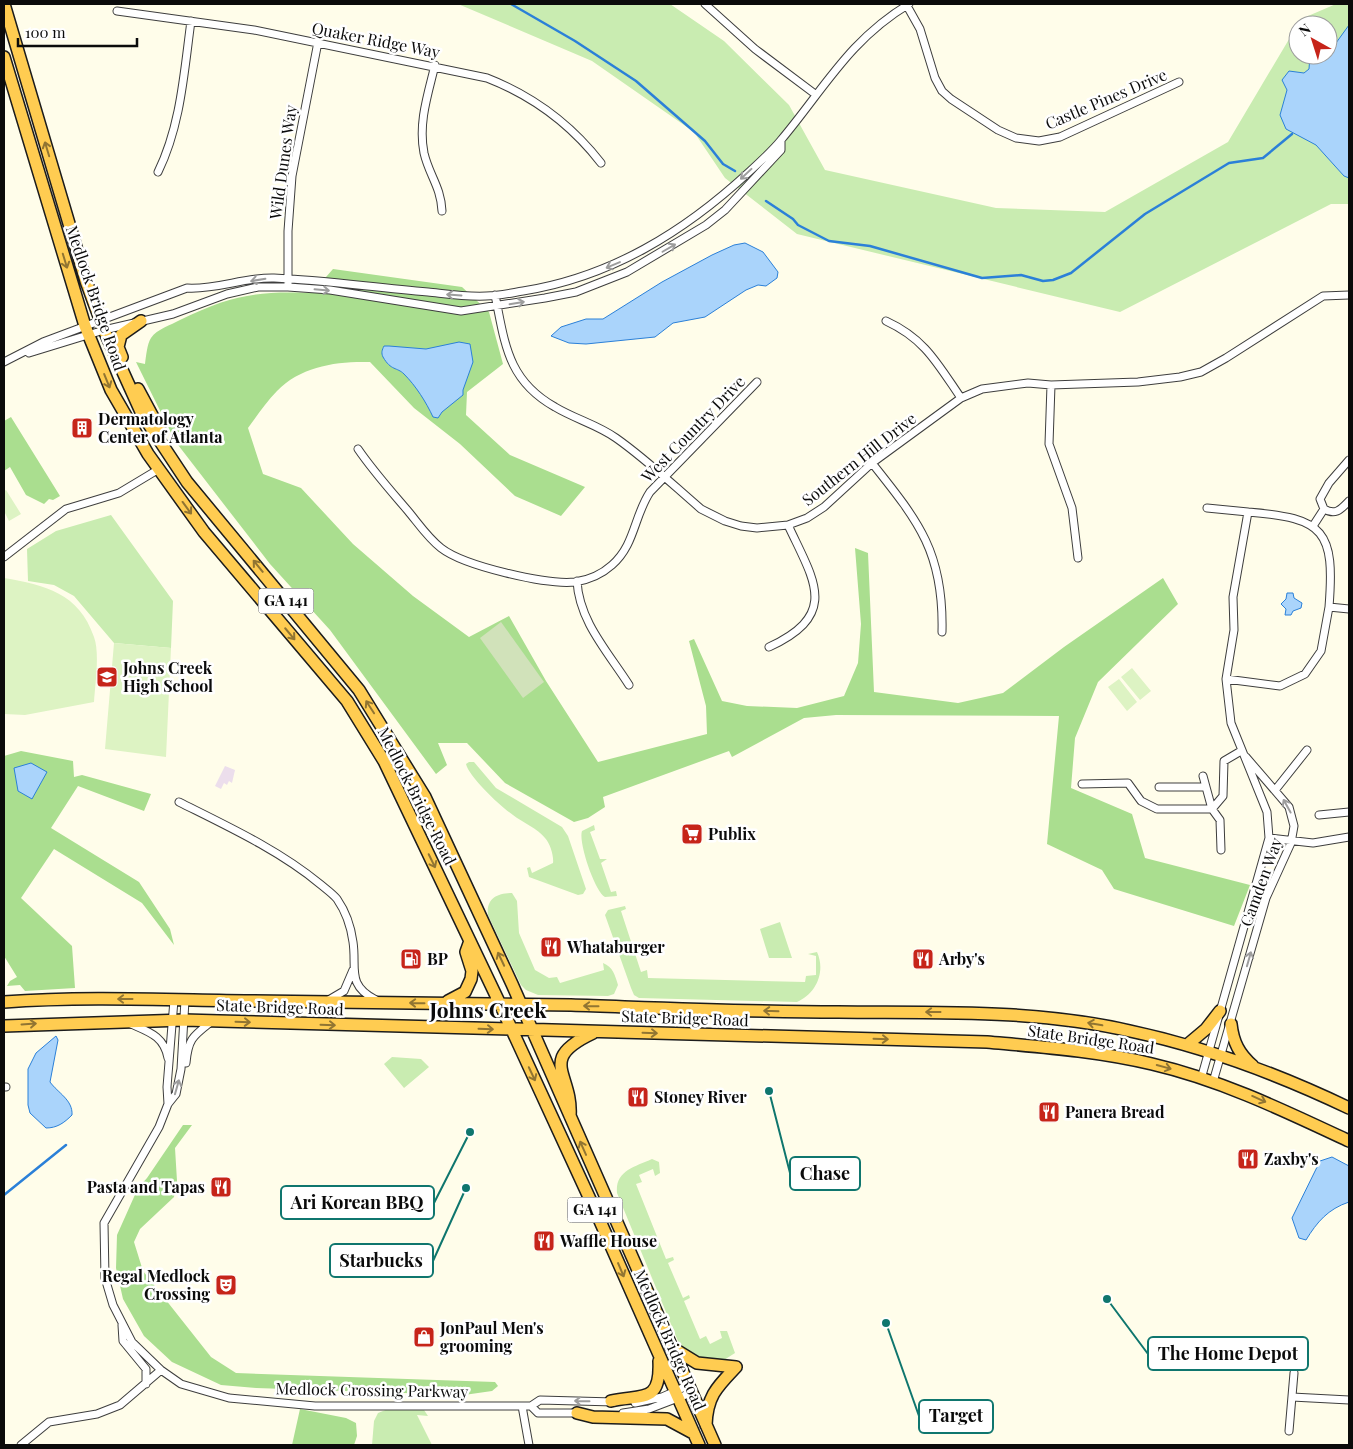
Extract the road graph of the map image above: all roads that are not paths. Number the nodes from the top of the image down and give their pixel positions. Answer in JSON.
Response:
{"nodes":[{"id":1,"x":4,"y":4,"type":"edge"},
{"id":2,"x":705,"y":4,"type":"edge"},
{"id":3,"x":907,"y":4,"type":"edge"},
{"id":4,"x":117,"y":11,"type":"dead end"},
{"id":5,"x":191,"y":21,"type":"junction"},
{"id":6,"x":318,"y":42,"type":"junction"},
{"id":7,"x":4,"y":57,"type":"edge"},
{"id":8,"x":435,"y":66,"type":"junction"},
{"id":9,"x":1179,"y":82,"type":"dead end"},
{"id":10,"x":815,"y":94,"type":"junction"},
{"id":11,"x":781,"y":140,"type":"junction"},
{"id":12,"x":601,"y":163,"type":"dead end"},
{"id":13,"x":158,"y":172,"type":"dead end"},
{"id":14,"x":442,"y":211,"type":"dead end"},
{"id":15,"x":288,"y":283,"type":"junction"},
{"id":16,"x":495,"y":295,"type":"junction"},
{"id":17,"x":1349,"y":295,"type":"edge"},
{"id":18,"x":498,"y":306,"type":"junction"},
{"id":19,"x":141,"y":321,"type":"junction"},
{"id":20,"x":886,"y":321,"type":"dead end"},
{"id":21,"x":102,"y":325,"type":"junction"},
{"id":22,"x":87,"y":331,"type":"junction"},
{"id":23,"x":4,"y":362,"type":"edge"},
{"id":24,"x":758,"y":382,"type":"dead end"},
{"id":25,"x":1051,"y":385,"type":"junction"},
{"id":26,"x":961,"y":398,"type":"junction"},
{"id":27,"x":358,"y":449,"type":"dead end"},
{"id":28,"x":169,"y":455,"type":"junction"},
{"id":29,"x":1349,"y":460,"type":"edge"},
{"id":30,"x":872,"y":463,"type":"junction"},
{"id":31,"x":159,"y":469,"type":"junction"},
{"id":32,"x":664,"y":478,"type":"junction"},
{"id":33,"x":1349,"y":501,"type":"edge"},
{"id":34,"x":1207,"y":508,"type":"dead end"},
{"id":35,"x":1324,"y":509,"type":"junction"},
{"id":36,"x":1248,"y":512,"type":"junction"},
{"id":37,"x":788,"y":525,"type":"junction"},
{"id":38,"x":1313,"y":526,"type":"junction"},
{"id":39,"x":4,"y":556,"type":"edge"},
{"id":40,"x":1078,"y":558,"type":"dead end"},
{"id":41,"x":577,"y":582,"type":"junction"},
{"id":42,"x":1329,"y":607,"type":"junction"},
{"id":43,"x":1349,"y":609,"type":"edge"},
{"id":44,"x":942,"y":632,"type":"dead end"},
{"id":45,"x":769,"y":647,"type":"dead end"},
{"id":46,"x":1226,"y":679,"type":"junction"},
{"id":47,"x":629,"y":685,"type":"dead end"},
{"id":48,"x":1307,"y":750,"type":"dead end"},
{"id":49,"x":1241,"y":751,"type":"junction"},
{"id":50,"x":1203,"y":776,"type":"dead end"},
{"id":51,"x":1082,"y":784,"type":"dead end"},
{"id":52,"x":1159,"y":787,"type":"dead end"},
{"id":53,"x":1206,"y":787,"type":"junction"},
{"id":54,"x":1276,"y":790,"type":"junction"},
{"id":55,"x":179,"y":802,"type":"dead end"},
{"id":56,"x":1212,"y":809,"type":"junction"},
{"id":57,"x":1349,"y":812,"type":"edge"},
{"id":58,"x":1319,"y":815,"type":"dead end"},
{"id":59,"x":1349,"y":837,"type":"edge"},
{"id":60,"x":1269,"y":838,"type":"junction"},
{"id":61,"x":1291,"y":840,"type":"junction"},
{"id":62,"x":1221,"y":850,"type":"dead end"},
{"id":63,"x":470,"y":941,"type":"junction"},
{"id":64,"x":353,"y":970,"type":"junction"},
{"id":65,"x":179,"y":1000,"type":"junction"},
{"id":66,"x":4,"y":1002,"type":"edge"},
{"id":67,"x":326,"y":1002,"type":"junction"},
{"id":68,"x":381,"y":1002,"type":"junction"},
{"id":69,"x":443,"y":1003,"type":"junction"},
{"id":70,"x":500,"y":1004,"type":"junction"},
{"id":71,"x":521,"y":1004,"type":"junction"},
{"id":72,"x":1220,"y":1011,"type":"junction"},
{"id":73,"x":179,"y":1019,"type":"junction"},
{"id":74,"x":126,"y":1021,"type":"junction"},
{"id":75,"x":211,"y":1022,"type":"junction"},
{"id":76,"x":1231,"y":1024,"type":"junction"},
{"id":77,"x":4,"y":1026,"type":"edge"},
{"id":78,"x":512,"y":1030,"type":"junction"},
{"id":79,"x":532,"y":1030,"type":"junction"},
{"id":80,"x":596,"y":1032,"type":"junction"},
{"id":81,"x":1187,"y":1046,"type":"junction"},
{"id":82,"x":1215,"y":1056,"type":"junction"},
{"id":83,"x":170,"y":1068,"type":"junction"},
{"id":84,"x":180,"y":1069,"type":"junction"},
{"id":85,"x":1259,"y":1070,"type":"junction"},
{"id":86,"x":1202,"y":1079,"type":"junction"},
{"id":87,"x":1213,"y":1082,"type":"junction"},
{"id":88,"x":168,"y":1104,"type":"junction"},
{"id":89,"x":1349,"y":1108,"type":"edge"},
{"id":90,"x":570,"y":1117,"type":"junction"},
{"id":91,"x":1349,"y":1141,"type":"edge"},
{"id":92,"x":122,"y":1322,"type":"junction"},
{"id":93,"x":670,"y":1347,"type":"junction"},
{"id":94,"x":659,"y":1356,"type":"junction"},
{"id":95,"x":161,"y":1370,"type":"junction"},
{"id":96,"x":1294,"y":1373,"type":"dead end"},
{"id":97,"x":146,"y":1384,"type":"junction"},
{"id":98,"x":689,"y":1390,"type":"junction"},
{"id":99,"x":676,"y":1395,"type":"junction"},
{"id":100,"x":1292,"y":1396,"type":"junction"},
{"id":101,"x":1349,"y":1400,"type":"edge"},
{"id":102,"x":611,"y":1401,"type":"junction"},
{"id":103,"x":522,"y":1406,"type":"junction"},
{"id":104,"x":531,"y":1406,"type":"junction"},
{"id":105,"x":577,"y":1413,"type":"junction"},
{"id":106,"x":706,"y":1426,"type":"junction"},
{"id":107,"x":1289,"y":1431,"type":"dead end"},
{"id":108,"x":693,"y":1432,"type":"junction"},
{"id":109,"x":21,"y":1445,"type":"edge"},
{"id":110,"x":529,"y":1445,"type":"edge"},
{"id":111,"x":698,"y":1445,"type":"edge"},
{"id":112,"x":715,"y":1445,"type":"edge"}],
"edges":[{"from":21,"to":1,"type":"highway","name":"Medlock Bridge Road","number":"GA 141","one_way":true},
{"from":2,"to":10,"type":"street"},
{"from":3,"to":9,"type":"street","name":"Castle Pines Drive"},
{"from":3,"to":10,"type":"street"},
{"from":4,"to":5,"type":"street","name":"Quaker Ridge Way"},
{"from":5,"to":6,"type":"street","name":"Quaker Ridge Way"},
{"from":5,"to":13,"type":"street"},
{"from":6,"to":8,"type":"street","name":"Quaker Ridge Way"},
{"from":6,"to":15,"type":"street","name":"Wild Dunes Way"},
{"from":7,"to":22,"type":"highway","name":"Medlock Bridge Road","number":"GA 141","one_way":true},
{"from":8,"to":12,"type":"street","name":"Quaker Ridge Way"},
{"from":8,"to":14,"type":"street"},
{"from":10,"to":11,"type":"street"},
{"from":11,"to":16,"type":"street","one_way":true},
{"from":18,"to":11,"type":"street","one_way":true},
{"from":16,"to":15,"type":"street","one_way":true},
{"from":15,"to":18,"type":"street","one_way":true},
{"from":15,"to":19,"type":"street"},
{"from":15,"to":21,"type":"street","one_way":true},
{"from":16,"to":18,"type":"street","name":"Southern Hill Drive"},
{"from":17,"to":25,"type":"street","name":"Southern Hill Drive"},
{"from":18,"to":32,"type":"street","name":"Southern Hill Drive"},
{"from":19,"to":21,"type":"street"},
{"from":19,"to":28,"type":"highway","name":"Medlock Bridge Road"},
{"from":20,"to":26,"type":"street"},
{"from":21,"to":22,"type":"street"},
{"from":21,"to":22,"type":"street"},
{"from":21,"to":28,"type":"highway","name":"Medlock Bridge Road","number":"GA 141"},
{"from":22,"to":23,"type":"street"},
{"from":22,"to":31,"type":"highway","name":"Medlock Bridge Road","number":"GA 141","one_way":true},
{"from":24,"to":32,"type":"street","name":"West Country Drive"},
{"from":25,"to":26,"type":"street","name":"Southern Hill Drive"},
{"from":25,"to":40,"type":"street"},
{"from":26,"to":30,"type":"street","name":"Southern Hill Drive"},
{"from":27,"to":41,"type":"street","name":"West Country Drive"},
{"from":71,"to":28,"type":"highway","name":"Medlock Bridge Road","number":"GA 141","one_way":true},
{"from":29,"to":35,"type":"street"},
{"from":30,"to":37,"type":"street","name":"Southern Hill Drive"},
{"from":30,"to":44,"type":"street"},
{"from":31,"to":39,"type":"street"},
{"from":31,"to":63,"type":"highway","name":"Medlock Bridge Road","number":"GA 141","one_way":true},
{"from":32,"to":37,"type":"street","name":"Southern Hill Drive"},
{"from":32,"to":41,"type":"street","name":"West Country Drive"},
{"from":33,"to":35,"type":"street"},
{"from":34,"to":36,"type":"street"},
{"from":35,"to":38,"type":"street"},
{"from":36,"to":38,"type":"street"},
{"from":36,"to":46,"type":"street"},
{"from":37,"to":45,"type":"street"},
{"from":38,"to":42,"type":"street"},
{"from":41,"to":47,"type":"street"},
{"from":42,"to":43,"type":"street"},
{"from":42,"to":46,"type":"street"},
{"from":46,"to":49,"type":"street"},
{"from":48,"to":54,"type":"street"},
{"from":49,"to":54,"type":"street","name":"Camden Way"},
{"from":49,"to":56,"type":"street"},
{"from":49,"to":60,"type":"street","name":"Camden Way"},
{"from":50,"to":53,"type":"street"},
{"from":51,"to":56,"type":"street"},
{"from":52,"to":53,"type":"street"},
{"from":53,"to":56,"type":"street"},
{"from":61,"to":54,"type":"street","name":"Camden Way","one_way":true},
{"from":55,"to":64,"type":"street"},
{"from":56,"to":62,"type":"street"},
{"from":57,"to":58,"type":"street"},
{"from":59,"to":61,"type":"street"},
{"from":60,"to":61,"type":"street"},
{"from":60,"to":72,"type":"street","name":"Camden Way"},
{"from":76,"to":61,"type":"street","name":"Camden Way","one_way":true},
{"from":63,"to":69,"type":"highway"},
{"from":63,"to":70,"type":"highway","name":"Medlock Bridge Road","number":"GA 141"},
{"from":64,"to":67,"type":"street"},
{"from":64,"to":68,"type":"street"},
{"from":65,"to":66,"type":"highway","name":"State Bridge Road","one_way":true},
{"from":65,"to":67,"type":"highway","name":"State Bridge Road"},
{"from":65,"to":73,"type":"street","name":"Medlock Crossing Parkway"},
{"from":65,"to":73,"type":"street","name":"Medlock Crossing Parkway"},
{"from":67,"to":68,"type":"highway","name":"State Bridge Road"},
{"from":69,"to":68,"type":"highway","name":"State Bridge Road","one_way":true},
{"from":69,"to":70,"type":"highway","name":"State Bridge Road"},
{"from":70,"to":71,"type":"highway","name":"State Bridge Road"},
{"from":70,"to":78,"type":"highway","name":"Medlock Bridge Road","number":"GA 141"},
{"from":71,"to":79,"type":"highway","name":"Medlock Bridge Road","number":"GA 141"},
{"from":81,"to":71,"type":"highway","name":"State Bridge Road","one_way":true},
{"from":72,"to":81,"type":"highway"},
{"from":72,"to":82,"type":"street","name":"Camden Way"},
{"from":73,"to":74,"type":"highway","name":"State Bridge Road"},
{"from":73,"to":75,"type":"highway","name":"State Bridge Road"},
{"from":73,"to":83,"type":"street","name":"Medlock Crossing Parkway"},
{"from":73,"to":84,"type":"street","name":"Medlock Crossing Parkway"},
{"from":77,"to":74,"type":"highway","name":"State Bridge Road","one_way":true},
{"from":74,"to":83,"type":"street","name":"Medlock Crossing Parkway"},
{"from":75,"to":78,"type":"highway","name":"State Bridge Road","one_way":true},
{"from":75,"to":84,"type":"street","name":"Medlock Crossing Parkway"},
{"from":76,"to":82,"type":"street","name":"Camden Way"},
{"from":76,"to":85,"type":"highway"},
{"from":78,"to":79,"type":"highway","name":"State Bridge Road"},
{"from":78,"to":94,"type":"highway","name":"Medlock Bridge Road","number":"GA 141","one_way":true},
{"from":79,"to":80,"type":"highway","name":"State Bridge Road"},
{"from":79,"to":90,"type":"highway","name":"Medlock Bridge Road","number":"GA 141"},
{"from":80,"to":86,"type":"highway","name":"State Bridge Road","one_way":true},
{"from":80,"to":90,"type":"highway"},
{"from":81,"to":82,"type":"highway","name":"State Bridge Road"},
{"from":82,"to":85,"type":"highway","name":"State Bridge Road"},
{"from":82,"to":86,"type":"street"},
{"from":82,"to":87,"type":"street","name":"Camden Way"},
{"from":83,"to":88,"type":"street","name":"Medlock Crossing Parkway"},
{"from":88,"to":84,"type":"street","name":"Medlock Crossing Parkway","one_way":true},
{"from":85,"to":89,"type":"highway","name":"State Bridge Road"},
{"from":86,"to":87,"type":"highway","name":"State Bridge Road"},
{"from":87,"to":91,"type":"highway","name":"State Bridge Road","one_way":true},
{"from":88,"to":92,"type":"street","name":"Medlock Crossing Parkway"},
{"from":93,"to":90,"type":"highway","name":"Medlock Bridge Road","number":"GA 141","one_way":true},
{"from":92,"to":95,"type":"street","name":"Medlock Crossing Parkway"},
{"from":92,"to":97,"type":"street","name":"Medlock Crossing Parkway"},
{"from":93,"to":98,"type":"highway","name":"Medlock Bridge Road","number":"GA 141"},
{"from":93,"to":106,"type":"highway"},
{"from":94,"to":99,"type":"highway","name":"Medlock Bridge Road","number":"GA 141"},
{"from":94,"to":102,"type":"highway"},
{"from":95,"to":97,"type":"street"},
{"from":95,"to":103,"type":"street","name":"Medlock Crossing Parkway"},
{"from":96,"to":100,"type":"street"},
{"from":97,"to":109,"type":"street"},
{"from":98,"to":99,"type":"street","name":"Medlock Crossing Parkway"},
{"from":98,"to":106,"type":"highway","name":"Medlock Bridge Road","number":"GA 141"},
{"from":99,"to":102,"type":"street","name":"Medlock Crossing Parkway"},
{"from":99,"to":105,"type":"street","name":"Medlock Crossing Parkway"},
{"from":99,"to":108,"type":"highway","name":"Medlock Bridge Road","number":"GA 141"},
{"from":100,"to":101,"type":"street"},
{"from":100,"to":107,"type":"street"},
{"from":102,"to":104,"type":"street","name":"Medlock Crossing Parkway","one_way":true},
{"from":103,"to":104,"type":"street","name":"Medlock Crossing Parkway"},
{"from":103,"to":110,"type":"street"},
{"from":104,"to":105,"type":"street","name":"Medlock Crossing Parkway"},
{"from":105,"to":108,"type":"highway"},
{"from":106,"to":112,"type":"highway","name":"Medlock Bridge Road","number":"GA 141"},
{"from":108,"to":111,"type":"highway","name":"Medlock Bridge Road","number":"GA 141"}]}
